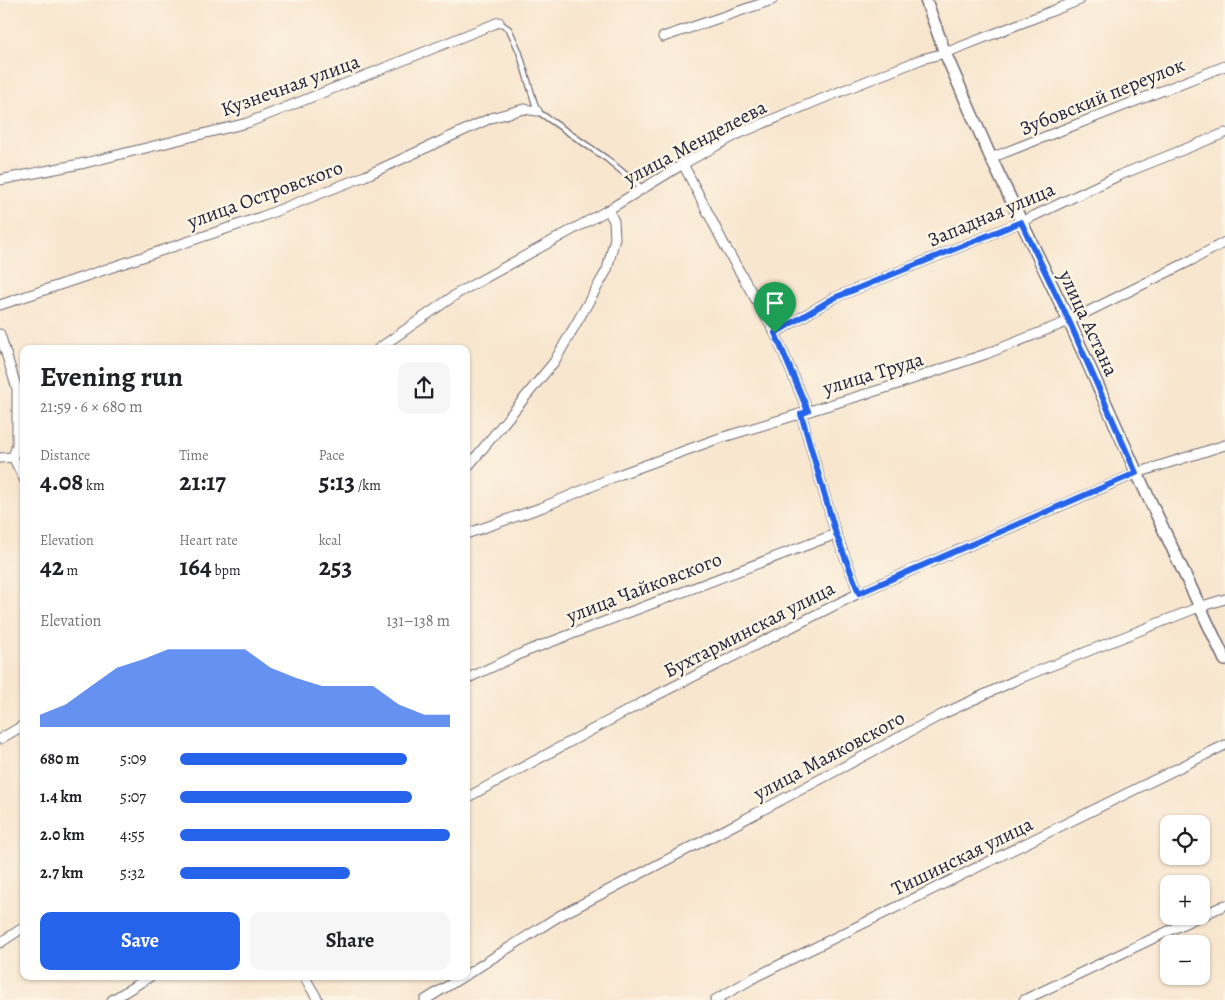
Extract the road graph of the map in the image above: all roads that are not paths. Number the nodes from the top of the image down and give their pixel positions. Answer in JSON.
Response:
{"nodes":[{"id":1,"x":772,"y":0,"type":"edge"},
{"id":2,"x":926,"y":0,"type":"edge"},
{"id":3,"x":1080,"y":0,"type":"edge"},
{"id":4,"x":499,"y":22,"type":"joint"},
{"id":5,"x":663,"y":37,"type":"dead end"},
{"id":6,"x":945,"y":53,"type":"junction"},
{"id":7,"x":1225,"y":66,"type":"edge"},
{"id":8,"x":537,"y":111,"type":"junction"},
{"id":9,"x":1225,"y":133,"type":"edge"},
{"id":10,"x":991,"y":158,"type":"junction"},
{"id":11,"x":683,"y":164,"type":"junction"},
{"id":12,"x":0,"y":180,"type":"edge"},
{"id":13,"x":643,"y":188,"type":"junction"},
{"id":14,"x":608,"y":210,"type":"junction"},
{"id":15,"x":1021,"y":222,"type":"junction"},
{"id":16,"x":1225,"y":242,"type":"edge"},
{"id":17,"x":0,"y":305,"type":"edge"},
{"id":18,"x":1069,"y":321,"type":"junction"},
{"id":19,"x":775,"y":333,"type":"junction"},
{"id":20,"x":0,"y":334,"type":"edge"},
{"id":21,"x":384,"y":345,"type":"edge"},
{"id":22,"x":805,"y":412,"type":"junction"},
{"id":23,"x":1225,"y":445,"type":"edge"},
{"id":24,"x":13,"y":457,"type":"junction"},
{"id":25,"x":0,"y":458,"type":"edge"},
{"id":26,"x":470,"y":464,"type":"edge"},
{"id":27,"x":20,"y":471,"type":"edge"},
{"id":28,"x":1136,"y":473,"type":"junction"},
{"id":29,"x":470,"y":533,"type":"edge"},
{"id":30,"x":836,"y":534,"type":"junction"},
{"id":31,"x":859,"y":593,"type":"junction"},
{"id":32,"x":1225,"y":599,"type":"edge"},
{"id":33,"x":1199,"y":608,"type":"junction"},
{"id":34,"x":1225,"y":660,"type":"edge"},
{"id":35,"x":470,"y":677,"type":"edge"},
{"id":36,"x":20,"y":726,"type":"edge"},
{"id":37,"x":0,"y":739,"type":"edge"},
{"id":38,"x":1225,"y":745,"type":"edge"},
{"id":39,"x":470,"y":796,"type":"edge"},
{"id":40,"x":1225,"y":905,"type":"edge"},
{"id":41,"x":1210,"y":912,"type":"edge"},
{"id":42,"x":1182,"y":925,"type":"edge"},
{"id":43,"x":20,"y":930,"type":"edge"},
{"id":44,"x":0,"y":943,"type":"edge"},
{"id":45,"x":470,"y":973,"type":"edge"},
{"id":46,"x":144,"y":980,"type":"edge"},
{"id":47,"x":306,"y":980,"type":"edge"},
{"id":48,"x":458,"y":980,"type":"edge"},
{"id":49,"x":112,"y":1000,"type":"edge"},
{"id":50,"x":318,"y":1000,"type":"edge"},
{"id":51,"x":424,"y":1000,"type":"edge"},
{"id":52,"x":715,"y":1000,"type":"edge"},
{"id":53,"x":1024,"y":1000,"type":"edge"}],
"edges":[{"from":1,"to":5,"type":"street"},
{"from":2,"to":6,"type":"street","name":"улица Астана"},
{"from":3,"to":6,"type":"street","name":"улица Менделеева"},
{"from":4,"to":8,"type":"lane"},
{"from":4,"to":12,"type":"street","name":"Кузнечная улица"},
{"from":6,"to":10,"type":"street","name":"улица Астана"},
{"from":6,"to":11,"type":"street","name":"улица Менделеева"},
{"from":7,"to":10,"type":"street","name":"Зубовский переулок"},
{"from":8,"to":13,"type":"lane"},
{"from":8,"to":17,"type":"street","name":"улица Островского"},
{"from":9,"to":15,"type":"street","name":"Западная улица"},
{"from":10,"to":15,"type":"street","name":"улица Астана"},
{"from":11,"to":13,"type":"street","name":"улица Менделеева"},
{"from":11,"to":19,"type":"street"},
{"from":13,"to":14,"type":"street","name":"улица Менделеева"},
{"from":14,"to":21,"type":"street","name":"улица Менделеева"},
{"from":14,"to":26,"type":"street"},
{"from":15,"to":18,"type":"street","name":"улица Астана"},
{"from":15,"to":19,"type":"street","name":"Западная улица"},
{"from":16,"to":18,"type":"street","name":"улица Труда"},
{"from":18,"to":22,"type":"street","name":"улица Труда"},
{"from":18,"to":28,"type":"street","name":"улица Астана"},
{"from":19,"to":22,"type":"street"},
{"from":20,"to":24,"type":"street"},
{"from":22,"to":29,"type":"street","name":"улица Труда"},
{"from":22,"to":30,"type":"street"},
{"from":23,"to":28,"type":"street","name":"Бухтарминская улица"},
{"from":24,"to":25,"type":"street"},
{"from":24,"to":27,"type":"street"},
{"from":28,"to":31,"type":"street","name":"Бухтарминская улица"},
{"from":28,"to":33,"type":"street","name":"улица Астана"},
{"from":30,"to":31,"type":"street"},
{"from":30,"to":35,"type":"street","name":"улица Чайковского"},
{"from":31,"to":39,"type":"street","name":"Бухтарминская улица"},
{"from":32,"to":33,"type":"street","name":"улица Маяковского"},
{"from":33,"to":34,"type":"street","name":"улица Астана"},
{"from":33,"to":45,"type":"street","name":"улица Маяковского"},
{"from":36,"to":37,"type":"street"},
{"from":38,"to":52,"type":"street","name":"Тишинская улица"},
{"from":40,"to":41,"type":"street"},
{"from":42,"to":53,"type":"street"},
{"from":43,"to":44,"type":"street"},
{"from":46,"to":49,"type":"street"},
{"from":47,"to":50,"type":"street"},
{"from":48,"to":51,"type":"street","name":"улица Маяковского"}]}
